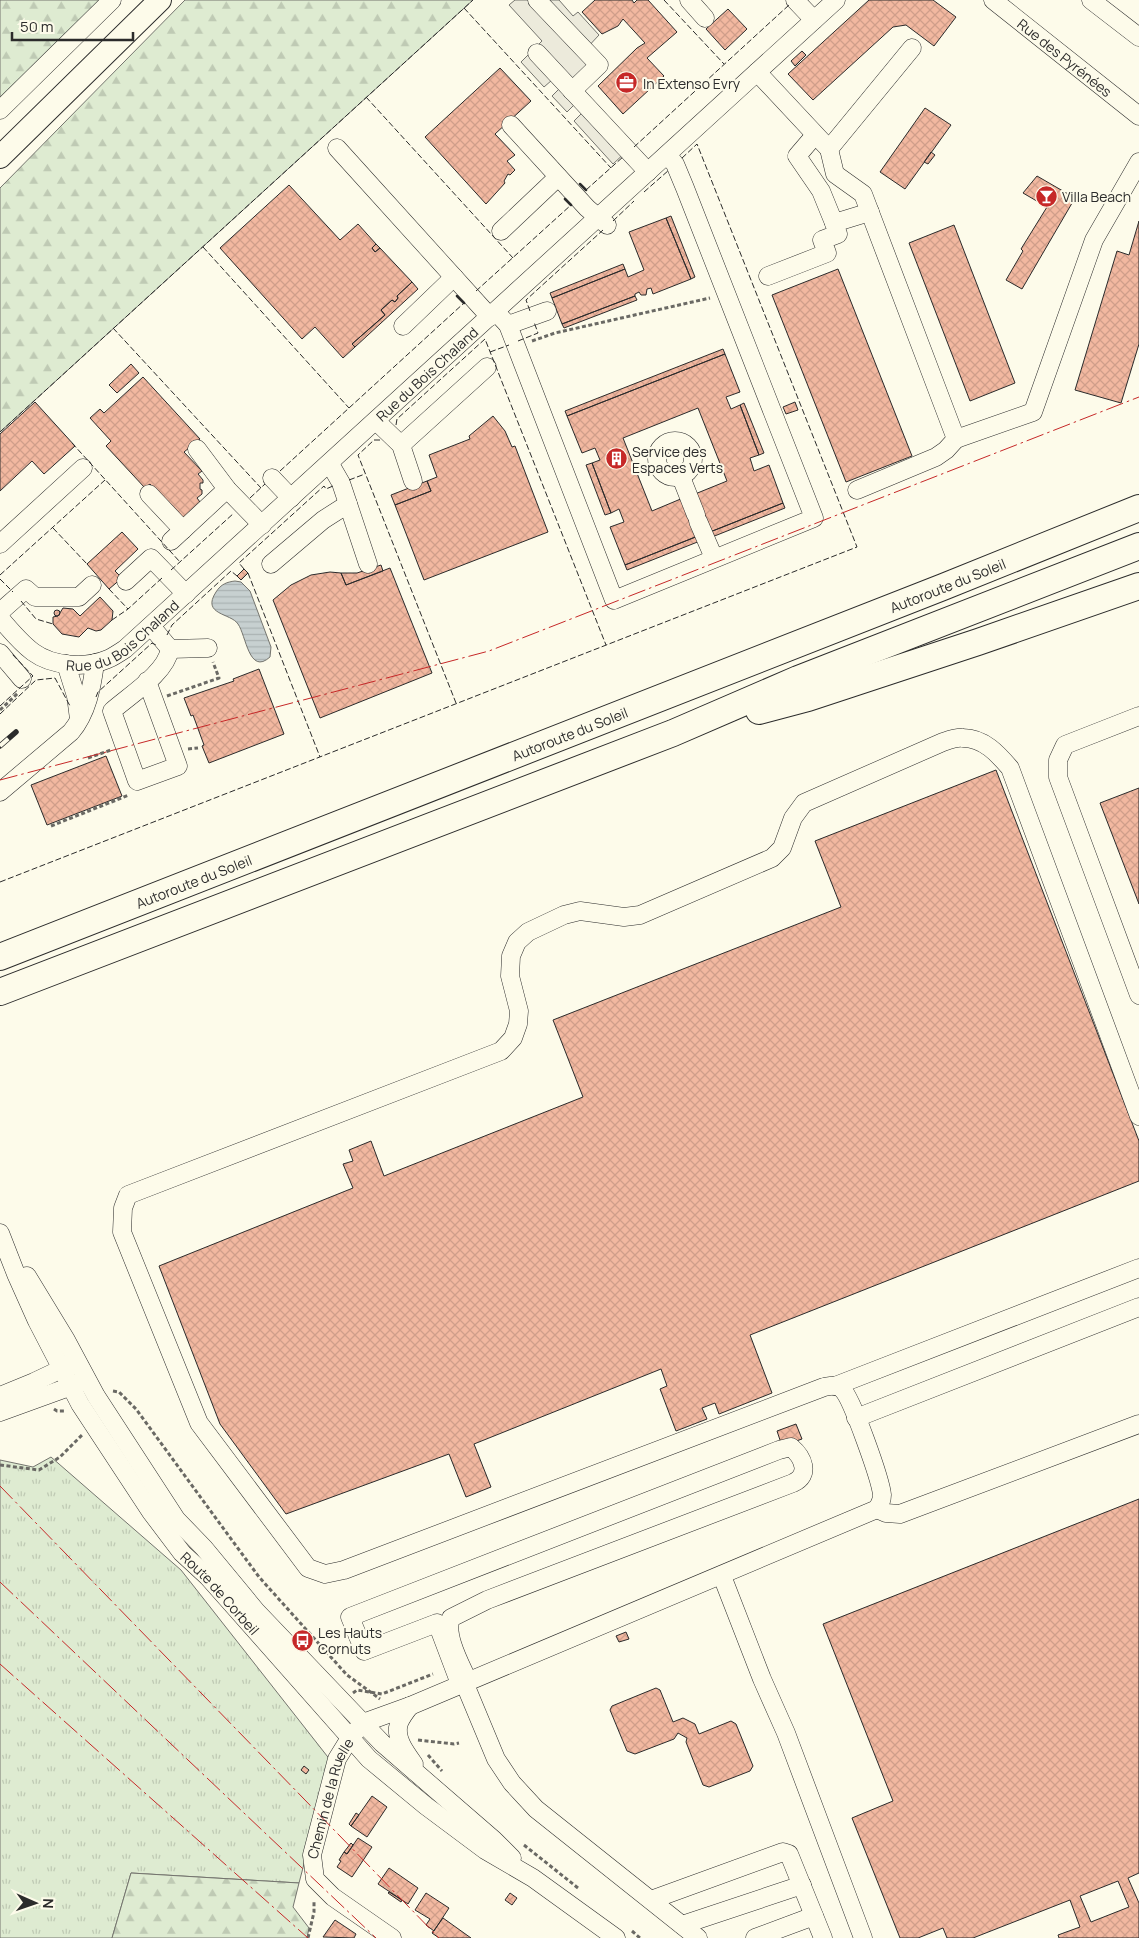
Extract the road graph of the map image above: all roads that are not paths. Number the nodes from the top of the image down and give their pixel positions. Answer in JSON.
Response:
{"nodes":[{"id":1,"x":112,"y":0,"type":"edge"},
{"id":2,"x":160,"y":0,"type":"edge"},
{"id":3,"x":537,"y":0,"type":"edge"},
{"id":4,"x":689,"y":0,"type":"edge"},
{"id":5,"x":794,"y":0,"type":"edge"},
{"id":6,"x":836,"y":0,"type":"edge"},
{"id":7,"x":1091,"y":0,"type":"edge"},
{"id":8,"x":1004,"y":3,"type":"edge"},
{"id":9,"x":705,"y":18,"type":"dead end"},
{"id":10,"x":814,"y":20,"type":"junction"},
{"id":11,"x":1139,"y":37,"type":"edge"},
{"id":12,"x":912,"y":48,"type":"dead end"},
{"id":13,"x":537,"y":53,"type":"dead end"},
{"id":14,"x":757,"y":72,"type":"junction"},
{"id":15,"x":572,"y":91,"type":"junction"},
{"id":16,"x":0,"y":110,"type":"edge"},
{"id":17,"x":1139,"y":116,"type":"edge"},
{"id":18,"x":511,"y":125,"type":"dead end"},
{"id":19,"x":815,"y":135,"type":"junction"},
{"id":20,"x":336,"y":148,"type":"dead end"},
{"id":21,"x":828,"y":149,"type":"junction"},
{"id":22,"x":667,"y":155,"type":"junction"},
{"id":23,"x":0,"y":157,"type":"edge"},
{"id":24,"x":1139,"y":162,"type":"edge"},
{"id":25,"x":648,"y":172,"type":"junction"},
{"id":26,"x":558,"y":177,"type":"junction"},
{"id":27,"x":870,"y":212,"type":"junction"},
{"id":28,"x":603,"y":221,"type":"junction"},
{"id":29,"x":834,"y":223,"type":"junction"},
{"id":30,"x":501,"y":231,"type":"dead end"},
{"id":31,"x":768,"y":276,"type":"dead end"},
{"id":32,"x":454,"y":278,"type":"junction"},
{"id":33,"x":547,"y":311,"type":"dead end"},
{"id":34,"x":493,"y":314,"type":"junction"},
{"id":35,"x":508,"y":325,"type":"junction"},
{"id":36,"x":403,"y":326,"type":"dead end"},
{"id":37,"x":487,"y":367,"type":"dead end"},
{"id":38,"x":376,"y":421,"type":"junction"},
{"id":39,"x":956,"y":439,"type":"junction"},
{"id":40,"x":400,"y":445,"type":"junction"},
{"id":41,"x":197,"y":449,"type":"dead end"},
{"id":42,"x":330,"y":464,"type":"junction"},
{"id":43,"x":83,"y":468,"type":"dead end"},
{"id":44,"x":682,"y":476,"type":"dead end"},
{"id":45,"x":272,"y":478,"type":"dead end"},
{"id":46,"x":413,"y":481,"type":"dead end"},
{"id":47,"x":227,"y":489,"type":"junction"},
{"id":48,"x":857,"y":490,"type":"dead end"},
{"id":49,"x":149,"y":494,"type":"dead end"},
{"id":50,"x":291,"y":498,"type":"junction"},
{"id":51,"x":348,"y":504,"type":"junction"},
{"id":52,"x":1139,"y":508,"type":"edge"},
{"id":53,"x":262,"y":525,"type":"junction"},
{"id":54,"x":0,"y":544,"type":"edge"},
{"id":55,"x":1139,"y":546,"type":"edge"},
{"id":56,"x":714,"y":558,"type":"junction"},
{"id":57,"x":272,"y":564,"type":"dead end"},
{"id":58,"x":368,"y":564,"type":"dead end"},
{"id":59,"x":126,"y":581,"type":"dead end"},
{"id":60,"x":92,"y":586,"type":"dead end"},
{"id":61,"x":1139,"y":586,"type":"edge"},
{"id":62,"x":186,"y":594,"type":"junction"},
{"id":63,"x":0,"y":612,"type":"edge"},
{"id":64,"x":0,"y":618,"type":"edge"},
{"id":65,"x":151,"y":626,"type":"junction"},
{"id":66,"x":18,"y":639,"type":"junction"},
{"id":67,"x":208,"y":648,"type":"dead end"},
{"id":68,"x":170,"y":649,"type":"junction"},
{"id":69,"x":0,"y":652,"type":"edge"},
{"id":70,"x":95,"y":663,"type":"junction"},
{"id":71,"x":66,"y":664,"type":"junction"},
{"id":72,"x":22,"y":679,"type":"dead end"},
{"id":73,"x":147,"y":681,"type":"junction"},
{"id":74,"x":1139,"y":716,"type":"edge"},
{"id":75,"x":79,"y":723,"type":"junction"},
{"id":76,"x":673,"y":733,"type":"junction"},
{"id":77,"x":0,"y":792,"type":"edge"},
{"id":78,"x":0,"y":957,"type":"edge"},
{"id":79,"x":0,"y":992,"type":"edge"},
{"id":80,"x":1139,"y":995,"type":"edge"},
{"id":81,"x":1139,"y":1116,"type":"edge"},
{"id":82,"x":0,"y":1232,"type":"edge"},
{"id":83,"x":1139,"y":1268,"type":"edge"},
{"id":84,"x":1139,"y":1307,"type":"edge"},
{"id":85,"x":69,"y":1365,"type":"junction"},
{"id":86,"x":79,"y":1383,"type":"junction"},
{"id":87,"x":835,"y":1386,"type":"junction"},
{"id":88,"x":0,"y":1396,"type":"edge"},
{"id":89,"x":0,"y":1412,"type":"edge"},
{"id":90,"x":856,"y":1418,"type":"junction"},
{"id":91,"x":1139,"y":1424,"type":"edge"},
{"id":92,"x":877,"y":1509,"type":"junction"},
{"id":93,"x":722,"y":1576,"type":"junction"},
{"id":94,"x":464,"y":1683,"type":"junction"},
{"id":95,"x":410,"y":1706,"type":"junction"},
{"id":96,"x":363,"y":1723,"type":"junction"},
{"id":97,"x":350,"y":1738,"type":"junction"},
{"id":98,"x":440,"y":1782,"type":"junction"},
{"id":99,"x":533,"y":1878,"type":"junction"},
{"id":100,"x":802,"y":1885,"type":"junction"},
{"id":101,"x":651,"y":1900,"type":"junction"},
{"id":102,"x":814,"y":1916,"type":"junction"},
{"id":103,"x":682,"y":1925,"type":"junction"},
{"id":104,"x":623,"y":1934,"type":"edge"},
{"id":105,"x":392,"y":1938,"type":"edge"},
{"id":106,"x":698,"y":1938,"type":"edge"},
{"id":107,"x":755,"y":1938,"type":"edge"},
{"id":108,"x":823,"y":1938,"type":"edge"},
{"id":109,"x":863,"y":1938,"type":"edge"}],
"edges":[{"from":1,"to":16,"type":"street"},
{"from":2,"to":23,"type":"main road"},
{"from":3,"to":15,"type":"street"},
{"from":4,"to":9,"type":"street"},
{"from":5,"to":10,"type":"street"},
{"from":6,"to":10,"type":"street","name":"Rue du Bois Chaland"},
{"from":7,"to":11,"type":"street"},
{"from":8,"to":17,"type":"street","name":"Rue des Pyrénées"},
{"from":10,"to":14,"type":"street","name":"Rue du Bois Chaland"},
{"from":12,"to":21,"type":"street"},
{"from":13,"to":15,"type":"street"},
{"from":14,"to":19,"type":"street"},
{"from":14,"to":22,"type":"street","name":"Rue du Bois Chaland"},
{"from":15,"to":25,"type":"street"},
{"from":18,"to":26,"type":"street"},
{"from":19,"to":21,"type":"street"},
{"from":19,"to":29,"type":"street"},
{"from":20,"to":32,"type":"street"},
{"from":21,"to":27,"type":"street"},
{"from":22,"to":25,"type":"street","name":"Rue du Bois Chaland"},
{"from":22,"to":56,"type":"street"},
{"from":24,"to":39,"type":"street"},
{"from":25,"to":28,"type":"street","name":"Rue du Bois Chaland"},
{"from":26,"to":28,"type":"street"},
{"from":26,"to":30,"type":"street"},
{"from":27,"to":29,"type":"street"},
{"from":27,"to":39,"type":"street"},
{"from":28,"to":34,"type":"street","name":"Rue du Bois Chaland"},
{"from":29,"to":31,"type":"street"},
{"from":32,"to":34,"type":"street"},
{"from":32,"to":36,"type":"street"},
{"from":33,"to":35,"type":"street"},
{"from":34,"to":35,"type":"street"},
{"from":34,"to":38,"type":"street","name":"Rue du Bois Chaland"},
{"from":35,"to":56,"type":"street"},
{"from":37,"to":40,"type":"street"},
{"from":38,"to":40,"type":"street"},
{"from":38,"to":42,"type":"street","name":"Rue du Bois Chaland"},
{"from":39,"to":48,"type":"street"},
{"from":40,"to":46,"type":"street"},
{"from":41,"to":47,"type":"street"},
{"from":42,"to":50,"type":"street","name":"Rue du Bois Chaland"},
{"from":42,"to":51,"type":"street"},
{"from":43,"to":54,"type":"street"},
{"from":44,"to":56,"type":"street"},
{"from":45,"to":50,"type":"street"},
{"from":47,"to":49,"type":"street"},
{"from":47,"to":53,"type":"street"},
{"from":50,"to":53,"type":"street","name":"Rue du Bois Chaland"},
{"from":51,"to":57,"type":"street"},
{"from":51,"to":58,"type":"street"},
{"from":52,"to":78,"type":"highway","name":"Autoroute du Soleil"},
{"from":53,"to":62,"type":"street","name":"Rue du Bois Chaland"},
{"from":55,"to":76,"type":"highway"},
{"from":59,"to":62,"type":"street"},
{"from":60,"to":63,"type":"street"},
{"from":61,"to":76,"type":"highway"},
{"from":62,"to":65,"type":"street","name":"Rue du Bois Chaland"},
{"from":64,"to":66,"type":"street","name":"Rue du Bois Chaland"},
{"from":65,"to":68,"type":"street"},
{"from":65,"to":70,"type":"street","name":"Rue du Bois Chaland"},
{"from":66,"to":69,"type":"street"},
{"from":66,"to":71,"type":"street","name":"Rue du Bois Chaland"},
{"from":67,"to":68,"type":"street"},
{"from":68,"to":73,"type":"street"},
{"from":69,"to":72,"type":"street"},
{"from":70,"to":71,"type":"street","name":"Rue du Bois Chaland"},
{"from":70,"to":75,"type":"street"},
{"from":71,"to":75,"type":"street"},
{"from":73,"to":73,"type":"street"},
{"from":74,"to":80,"type":"street"},
{"from":75,"to":77,"type":"street"},
{"from":76,"to":79,"type":"highway"},
{"from":81,"to":87,"type":"street"},
{"from":82,"to":85,"type":"street","name":"Route de Corbeil"},
{"from":83,"to":87,"type":"street"},
{"from":84,"to":90,"type":"street"},
{"from":85,"to":86,"type":"street","name":"Route de Corbeil"},
{"from":85,"to":88,"type":"street"},
{"from":86,"to":89,"type":"street"},
{"from":86,"to":96,"type":"street","name":"Route de Corbeil"},
{"from":86,"to":97,"type":"street","name":"Route de Corbeil"},
{"from":87,"to":90,"type":"street"},
{"from":90,"to":92,"type":"street"},
{"from":91,"to":92,"type":"street"},
{"from":92,"to":93,"type":"street"},
{"from":93,"to":94,"type":"street"},
{"from":93,"to":109,"type":"street"},
{"from":94,"to":94,"type":"street"},
{"from":94,"to":95,"type":"street"},
{"from":94,"to":101,"type":"street"},
{"from":95,"to":96,"type":"street"},
{"from":95,"to":98,"type":"street"},
{"from":96,"to":97,"type":"street","name":"Chemin de la Ruelle"},
{"from":96,"to":98,"type":"street","name":"Route de Corbeil"},
{"from":97,"to":99,"type":"street","name":"Route de Corbeil"},
{"from":97,"to":105,"type":"street","name":"Chemin de la Ruelle"},
{"from":98,"to":99,"type":"street","name":"Route de Corbeil"},
{"from":99,"to":104,"type":"street","name":"Route de Corbeil"},
{"from":100,"to":101,"type":"street"},
{"from":100,"to":102,"type":"street"},
{"from":100,"to":103,"type":"street"},
{"from":101,"to":103,"type":"street"},
{"from":102,"to":107,"type":"street"},
{"from":102,"to":108,"type":"street"},
{"from":103,"to":106,"type":"street"}]}
